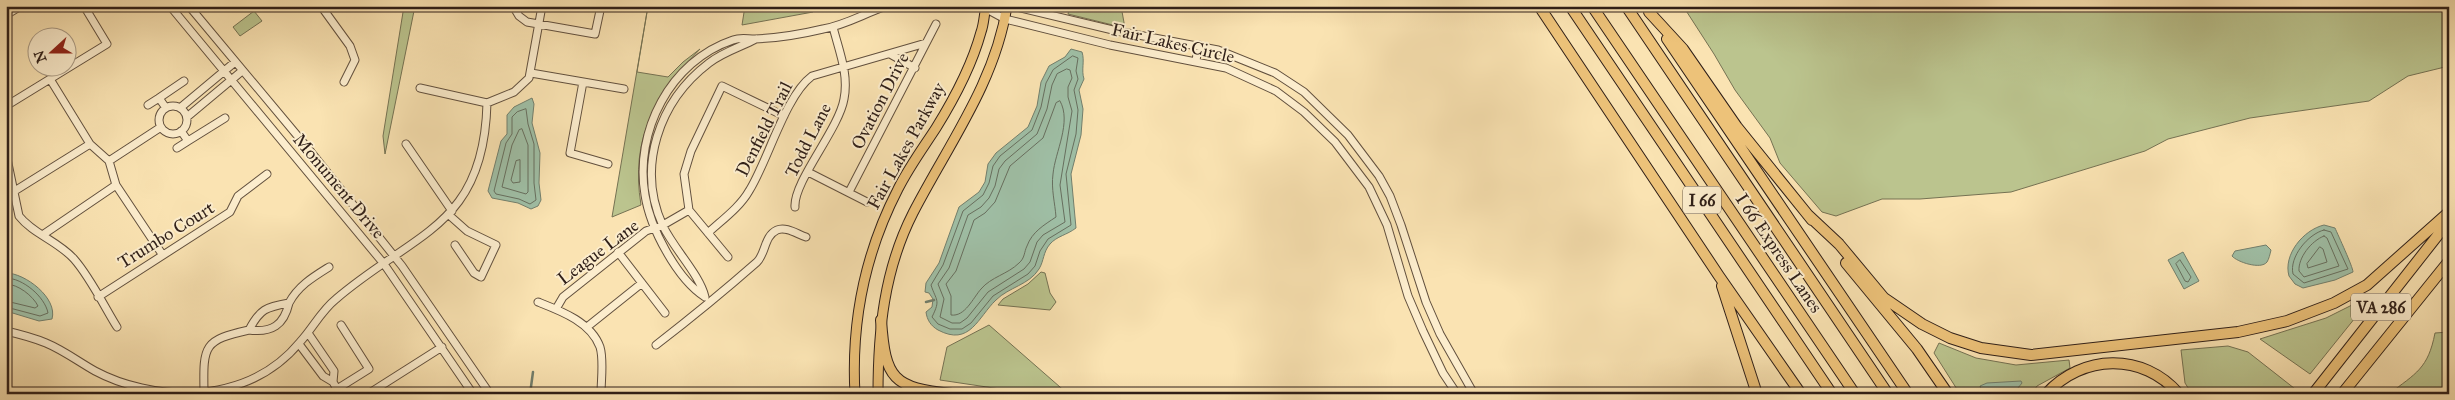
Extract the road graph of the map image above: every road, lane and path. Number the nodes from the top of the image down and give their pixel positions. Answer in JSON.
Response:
{"nodes":[{"id":1,"x":21,"y":6,"type":"edge"},
{"id":2,"x":84,"y":6,"type":"edge"},
{"id":3,"x":170,"y":6,"type":"edge"},
{"id":4,"x":189,"y":6,"type":"edge"},
{"id":5,"x":321,"y":6,"type":"edge"},
{"id":6,"x":513,"y":6,"type":"edge"},
{"id":7,"x":542,"y":6,"type":"edge"},
{"id":8,"x":601,"y":6,"type":"edge"},
{"id":9,"x":887,"y":6,"type":"edge"},
{"id":10,"x":997,"y":6,"type":"edge"},
{"id":11,"x":1007,"y":6,"type":"edge"},
{"id":12,"x":1012,"y":6,"type":"edge"},
{"id":13,"x":1539,"y":6,"type":"edge"},
{"id":14,"x":1570,"y":6,"type":"edge"},
{"id":15,"x":1592,"y":6,"type":"edge"},
{"id":16,"x":1626,"y":6,"type":"edge"},
{"id":17,"x":984,"y":7,"type":"edge"},
{"id":18,"x":1647,"y":9,"type":"edge"},
{"id":19,"x":6,"y":16,"type":"edge"},
{"id":20,"x":1005,"y":19,"type":"junction"},
{"id":21,"x":539,"y":24,"type":"junction"},
{"id":22,"x":936,"y":24,"type":"dead end"},
{"id":23,"x":833,"y":27,"type":"junction"},
{"id":24,"x":756,"y":39,"type":"junction"},
{"id":25,"x":926,"y":43,"type":"junction"},
{"id":26,"x":1199,"y":45,"type":"junction"},
{"id":27,"x":890,"y":54,"type":"junction"},
{"id":28,"x":1196,"y":60,"type":"junction"},
{"id":29,"x":235,"y":62,"type":"junction"},
{"id":30,"x":844,"y":67,"type":"junction"},
{"id":31,"x":915,"y":68,"type":"junction"},
{"id":32,"x":224,"y":71,"type":"junction"},
{"id":33,"x":242,"y":71,"type":"junction"},
{"id":34,"x":531,"y":73,"type":"junction"},
{"id":35,"x":50,"y":80,"type":"junction"},
{"id":36,"x":231,"y":80,"type":"junction"},
{"id":37,"x":184,"y":81,"type":"dead end"},
{"id":38,"x":344,"y":82,"type":"dead end"},
{"id":39,"x":583,"y":82,"type":"junction"},
{"id":40,"x":420,"y":88,"type":"dead end"},
{"id":41,"x":624,"y":89,"type":"dead end"},
{"id":42,"x":159,"y":98,"type":"junction"},
{"id":43,"x":486,"y":103,"type":"junction"},
{"id":44,"x":148,"y":105,"type":"dead end"},
{"id":45,"x":6,"y":106,"type":"edge"},
{"id":46,"x":166,"y":108,"type":"junction"},
{"id":47,"x":180,"y":108,"type":"junction"},
{"id":48,"x":784,"y":116,"type":"junction"},
{"id":49,"x":187,"y":117,"type":"junction"},
{"id":50,"x":225,"y":118,"type":"dead end"},
{"id":51,"x":161,"y":127,"type":"junction"},
{"id":52,"x":181,"y":131,"type":"junction"},
{"id":53,"x":188,"y":141,"type":"junction"},
{"id":54,"x":90,"y":144,"type":"junction"},
{"id":55,"x":406,"y":144,"type":"dead end"},
{"id":56,"x":177,"y":148,"type":"dead end"},
{"id":57,"x":6,"y":157,"type":"edge"},
{"id":58,"x":109,"y":161,"type":"junction"},
{"id":59,"x":608,"y":164,"type":"dead end"},
{"id":60,"x":808,"y":172,"type":"junction"},
{"id":61,"x":267,"y":174,"type":"dead end"},
{"id":62,"x":116,"y":186,"type":"junction"},
{"id":63,"x":14,"y":192,"type":"junction"},
{"id":64,"x":849,"y":192,"type":"junction"},
{"id":65,"x":866,"y":202,"type":"dead end"},
{"id":66,"x":795,"y":207,"type":"dead end"},
{"id":67,"x":689,"y":210,"type":"junction"},
{"id":68,"x":2449,"y":212,"type":"edge"},
{"id":69,"x":451,"y":213,"type":"junction"},
{"id":70,"x":1808,"y":215,"type":"junction"},
{"id":71,"x":2449,"y":220,"type":"edge"},
{"id":72,"x":663,"y":225,"type":"junction"},
{"id":73,"x":655,"y":229,"type":"junction"},
{"id":74,"x":708,"y":233,"type":"junction"},
{"id":75,"x":44,"y":234,"type":"junction"},
{"id":76,"x":806,"y":237,"type":"dead end"},
{"id":77,"x":455,"y":245,"type":"dead end"},
{"id":78,"x":618,"y":252,"type":"junction"},
{"id":79,"x":162,"y":254,"type":"junction"},
{"id":80,"x":394,"y":257,"type":"junction"},
{"id":81,"x":728,"y":257,"type":"dead end"},
{"id":82,"x":2449,"y":261,"type":"edge"},
{"id":83,"x":384,"y":264,"type":"junction"},
{"id":84,"x":329,"y":267,"type":"dead end"},
{"id":85,"x":1719,"y":276,"type":"junction"},
{"id":86,"x":642,"y":283,"type":"junction"},
{"id":87,"x":98,"y":297,"type":"junction"},
{"id":88,"x":705,"y":297,"type":"junction"},
{"id":89,"x":289,"y":302,"type":"junction"},
{"id":90,"x":538,"y":302,"type":"dead end"},
{"id":91,"x":710,"y":304,"type":"junction"},
{"id":92,"x":556,"y":309,"type":"junction"},
{"id":93,"x":665,"y":313,"type":"dead end"},
{"id":94,"x":881,"y":320,"type":"junction"},
{"id":95,"x":341,"y":325,"type":"dead end"},
{"id":96,"x":587,"y":327,"type":"junction"},
{"id":97,"x":117,"y":328,"type":"dead end"},
{"id":98,"x":249,"y":330,"type":"junction"},
{"id":99,"x":6,"y":331,"type":"edge"},
{"id":100,"x":308,"y":333,"type":"junction"},
{"id":101,"x":299,"y":344,"type":"junction"},
{"id":102,"x":656,"y":344,"type":"dead end"},
{"id":103,"x":442,"y":347,"type":"junction"},
{"id":104,"x":2368,"y":362,"type":"junction"},
{"id":105,"x":332,"y":382,"type":"junction"},
{"id":106,"x":143,"y":391,"type":"edge"},
{"id":107,"x":204,"y":391,"type":"junction"},
{"id":108,"x":337,"y":391,"type":"edge"},
{"id":109,"x":926,"y":391,"type":"junction"},
{"id":110,"x":368,"y":394,"type":"edge"},
{"id":111,"x":473,"y":394,"type":"edge"},
{"id":112,"x":490,"y":394,"type":"edge"},
{"id":113,"x":601,"y":394,"type":"edge"},
{"id":114,"x":855,"y":394,"type":"edge"},
{"id":115,"x":878,"y":394,"type":"edge"},
{"id":116,"x":903,"y":394,"type":"edge"},
{"id":117,"x":952,"y":394,"type":"edge"},
{"id":118,"x":1457,"y":394,"type":"edge"},
{"id":119,"x":1474,"y":394,"type":"edge"},
{"id":120,"x":1757,"y":394,"type":"edge"},
{"id":121,"x":1801,"y":394,"type":"edge"},
{"id":122,"x":1832,"y":394,"type":"edge"},
{"id":123,"x":1855,"y":394,"type":"edge"},
{"id":124,"x":1888,"y":394,"type":"edge"},
{"id":125,"x":1908,"y":394,"type":"edge"},
{"id":126,"x":1948,"y":394,"type":"edge"},
{"id":127,"x":2046,"y":394,"type":"edge"},
{"id":128,"x":2179,"y":394,"type":"edge"},
{"id":129,"x":2313,"y":394,"type":"edge"},
{"id":130,"x":2342,"y":394,"type":"edge"},
{"id":131,"x":2352,"y":394,"type":"edge"}],
"edges":[{"from":1,"to":19,"type":"street"},
{"from":2,"to":35,"type":"street"},
{"from":3,"to":32,"type":"street","name":"Monument Drive"},
{"from":4,"to":29,"type":"street","name":"Monument Drive"},
{"from":5,"to":38,"type":"street"},
{"from":6,"to":21,"type":"street"},
{"from":7,"to":21,"type":"street"},
{"from":8,"to":21,"type":"street"},
{"from":9,"to":23,"type":"street"},
{"from":10,"to":17,"type":"street"},
{"from":11,"to":20,"type":"main road"},
{"from":12,"to":26,"type":"street","name":"Fair Lakes Circle"},
{"from":13,"to":85,"type":"highway"},
{"from":14,"to":122,"type":"highway","number":"I 66"},
{"from":15,"to":123,"type":"highway","name":"I 66 Express Lanes"},
{"from":16,"to":124,"type":"highway","name":"I 66 Express Lanes"},
{"from":17,"to":20,"type":"street","name":"Fair Lakes Circle"},
{"from":17,"to":114,"type":"main road","name":"Fair Lakes Parkway"},
{"from":18,"to":70,"type":"highway"},
{"from":18,"to":125,"type":"highway"},
{"from":20,"to":28,"type":"street","name":"Fair Lakes Circle"},
{"from":20,"to":94,"type":"main road"},
{"from":21,"to":34,"type":"street"},
{"from":22,"to":25,"type":"street","name":"Ovation Drive"},
{"from":23,"to":24,"type":"street"},
{"from":23,"to":30,"type":"street","name":"Todd Lane"},
{"from":24,"to":72,"type":"street"},
{"from":24,"to":73,"type":"street"},
{"from":25,"to":27,"type":"street","name":"Denfield Trail"},
{"from":25,"to":31,"type":"street","name":"Ovation Drive"},
{"from":26,"to":28,"type":"street"},
{"from":26,"to":119,"type":"street","name":"Fair Lakes Circle"},
{"from":27,"to":30,"type":"street","name":"Denfield Trail"},
{"from":27,"to":31,"type":"street"},
{"from":28,"to":118,"type":"street","name":"Fair Lakes Circle"},
{"from":29,"to":32,"type":"street"},
{"from":29,"to":33,"type":"street","name":"Monument Drive"},
{"from":30,"to":48,"type":"street","name":"Denfield Trail"},
{"from":30,"to":60,"type":"street","name":"Todd Lane"},
{"from":31,"to":64,"type":"street","name":"Ovation Drive"},
{"from":32,"to":36,"type":"street","name":"Monument Drive"},
{"from":32,"to":47,"type":"street"},
{"from":33,"to":36,"type":"street"},
{"from":33,"to":80,"type":"street","name":"Monument Drive"},
{"from":34,"to":39,"type":"street"},
{"from":34,"to":43,"type":"street"},
{"from":35,"to":45,"type":"street"},
{"from":35,"to":54,"type":"street"},
{"from":36,"to":49,"type":"street"},
{"from":36,"to":83,"type":"street","name":"Monument Drive"},
{"from":37,"to":42,"type":"street"},
{"from":39,"to":41,"type":"street"},
{"from":39,"to":59,"type":"street"},
{"from":40,"to":43,"type":"street"},
{"from":42,"to":44,"type":"street"},
{"from":42,"to":46,"type":"street"},
{"from":43,"to":69,"type":"street"},
{"from":46,"to":47,"type":"street"},
{"from":46,"to":51,"type":"street"},
{"from":47,"to":49,"type":"street"},
{"from":48,"to":67,"type":"street"},
{"from":48,"to":74,"type":"street","name":"Denfield Trail"},
{"from":49,"to":52,"type":"street"},
{"from":50,"to":53,"type":"street"},
{"from":51,"to":52,"type":"street"},
{"from":51,"to":58,"type":"street"},
{"from":52,"to":53,"type":"street"},
{"from":53,"to":56,"type":"street"},
{"from":54,"to":58,"type":"street"},
{"from":54,"to":63,"type":"street"},
{"from":55,"to":69,"type":"street"},
{"from":57,"to":63,"type":"street"},
{"from":58,"to":62,"type":"street"},
{"from":60,"to":64,"type":"street"},
{"from":60,"to":66,"type":"street","name":"Todd Lane"},
{"from":61,"to":79,"type":"street","name":"Trumbo Court"},
{"from":62,"to":75,"type":"street"},
{"from":62,"to":79,"type":"street"},
{"from":63,"to":75,"type":"street"},
{"from":64,"to":65,"type":"street"},
{"from":67,"to":72,"type":"street","name":"League Lane"},
{"from":67,"to":74,"type":"street"},
{"from":68,"to":70,"type":"highway"},
{"from":69,"to":77,"type":"street"},
{"from":69,"to":80,"type":"street"},
{"from":70,"to":126,"type":"highway"},
{"from":71,"to":129,"type":"highway","number":"VA 286"},
{"from":72,"to":73,"type":"street","name":"League Lane"},
{"from":72,"to":88,"type":"street"},
{"from":73,"to":78,"type":"street","name":"League Lane"},
{"from":73,"to":88,"type":"street"},
{"from":74,"to":81,"type":"street"},
{"from":75,"to":87,"type":"street"},
{"from":76,"to":91,"type":"street"},
{"from":78,"to":86,"type":"street"},
{"from":78,"to":92,"type":"street","name":"League Lane"},
{"from":79,"to":87,"type":"street","name":"Trumbo Court"},
{"from":80,"to":83,"type":"street"},
{"from":80,"to":112,"type":"street","name":"Monument Drive"},
{"from":82,"to":104,"type":"highway","number":"VA 286"},
{"from":83,"to":100,"type":"street"},
{"from":83,"to":103,"type":"street","name":"Monument Drive"},
{"from":84,"to":89,"type":"street"},
{"from":85,"to":120,"type":"highway"},
{"from":85,"to":121,"type":"highway"},
{"from":86,"to":93,"type":"street"},
{"from":86,"to":96,"type":"street"},
{"from":87,"to":97,"type":"street"},
{"from":88,"to":91,"type":"street"},
{"from":89,"to":98,"type":"street"},
{"from":89,"to":98,"type":"street"},
{"from":90,"to":92,"type":"street"},
{"from":91,"to":102,"type":"street"},
{"from":92,"to":96,"type":"street"},
{"from":94,"to":109,"type":"highway"},
{"from":94,"to":115,"type":"main road"},
{"from":95,"to":108,"type":"street"},
{"from":96,"to":113,"type":"street"},
{"from":98,"to":107,"type":"street"},
{"from":99,"to":106,"type":"street"},
{"from":100,"to":101,"type":"street"},
{"from":100,"to":105,"type":"street"},
{"from":101,"to":105,"type":"street"},
{"from":101,"to":107,"type":"street"},
{"from":103,"to":110,"type":"street"},
{"from":103,"to":111,"type":"street","name":"Monument Drive"},
{"from":104,"to":130,"type":"highway","number":"VA 286"},
{"from":104,"to":131,"type":"highway"},
{"from":105,"to":108,"type":"street"},
{"from":106,"to":107,"type":"street"},
{"from":109,"to":116,"type":"highway"},
{"from":109,"to":117,"type":"highway"},
{"from":127,"to":128,"type":"highway"}]}
